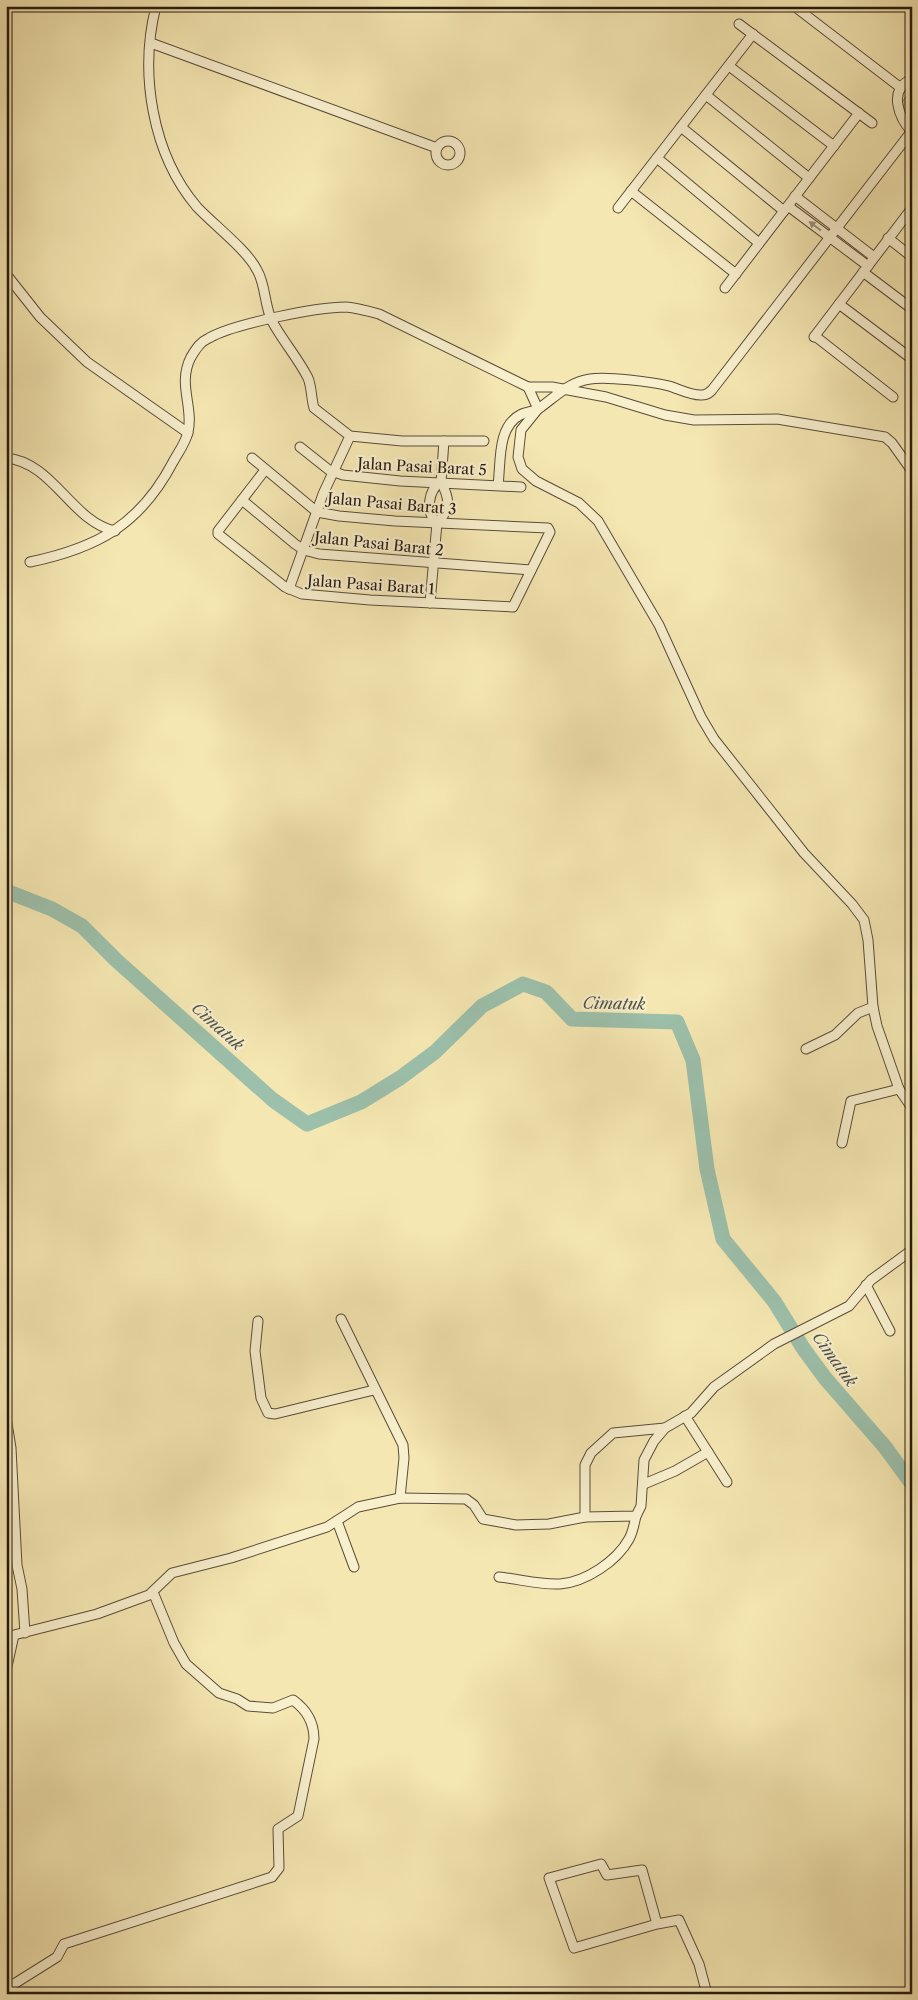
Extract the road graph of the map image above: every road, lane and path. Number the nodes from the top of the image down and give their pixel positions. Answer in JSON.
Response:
{"nodes":[{"id":1,"x":156,"y":6,"type":"edge"},
{"id":2,"x":794,"y":6,"type":"edge"},
{"id":3,"x":739,"y":24,"type":"dead end"},
{"id":4,"x":753,"y":34,"type":"junction"},
{"id":5,"x":151,"y":43,"type":"junction"},
{"id":6,"x":729,"y":66,"type":"junction"},
{"id":7,"x":912,"y":79,"type":"edge"},
{"id":8,"x":901,"y":88,"type":"junction"},
{"id":9,"x":706,"y":95,"type":"junction"},
{"id":10,"x":859,"y":113,"type":"junction"},
{"id":11,"x":872,"y":122,"type":"dead end"},
{"id":12,"x":681,"y":127,"type":"junction"},
{"id":13,"x":912,"y":132,"type":"edge"},
{"id":14,"x":834,"y":146,"type":"junction"},
{"id":15,"x":437,"y":148,"type":"dead end"},
{"id":16,"x":656,"y":158,"type":"junction"},
{"id":17,"x":809,"y":178,"type":"junction"},
{"id":18,"x":631,"y":191,"type":"junction"},
{"id":19,"x":795,"y":196,"type":"junction"},
{"id":20,"x":618,"y":208,"type":"dead end"},
{"id":21,"x":786,"y":208,"type":"junction"},
{"id":22,"x":912,"y":208,"type":"edge"},
{"id":23,"x":837,"y":228,"type":"junction"},
{"id":24,"x":830,"y":238,"type":"junction"},
{"id":25,"x":888,"y":238,"type":"junction"},
{"id":26,"x":760,"y":243,"type":"junction"},
{"id":27,"x":874,"y":257,"type":"junction"},
{"id":28,"x":912,"y":257,"type":"edge"},
{"id":29,"x":865,"y":269,"type":"junction"},
{"id":30,"x":6,"y":274,"type":"edge"},
{"id":31,"x":736,"y":274,"type":"junction"},
{"id":32,"x":725,"y":288,"type":"dead end"},
{"id":33,"x":839,"y":304,"type":"junction"},
{"id":34,"x":912,"y":309,"type":"edge"},
{"id":35,"x":271,"y":319,"type":"junction"},
{"id":36,"x":912,"y":359,"type":"edge"},
{"id":37,"x":528,"y":387,"type":"junction"},
{"id":38,"x":563,"y":389,"type":"junction"},
{"id":39,"x":894,"y":397,"type":"dead end"},
{"id":40,"x":538,"y":409,"type":"junction"},
{"id":41,"x":188,"y":433,"type":"junction"},
{"id":42,"x":350,"y":436,"type":"junction"},
{"id":43,"x":444,"y":441,"type":"junction"},
{"id":44,"x":484,"y":441,"type":"dead end"},
{"id":45,"x":300,"y":447,"type":"dead end"},
{"id":46,"x":6,"y":458,"type":"edge"},
{"id":47,"x":252,"y":458,"type":"dead end"},
{"id":48,"x":265,"y":470,"type":"junction"},
{"id":49,"x":333,"y":471,"type":"junction"},
{"id":50,"x":912,"y":471,"type":"edge"},
{"id":51,"x":441,"y":482,"type":"junction"},
{"id":52,"x":498,"y":485,"type":"junction"},
{"id":53,"x":521,"y":487,"type":"dead end"},
{"id":54,"x":242,"y":500,"type":"junction"},
{"id":55,"x":317,"y":512,"type":"junction"},
{"id":56,"x":437,"y":523,"type":"junction"},
{"id":57,"x":115,"y":531,"type":"junction"},
{"id":58,"x":304,"y":550,"type":"junction"},
{"id":59,"x":30,"y":562,"type":"dead end"},
{"id":60,"x":433,"y":563,"type":"junction"},
{"id":61,"x":531,"y":570,"type":"junction"},
{"id":62,"x":289,"y":589,"type":"junction"},
{"id":63,"x":430,"y":603,"type":"junction"},
{"id":64,"x":873,"y":1007,"type":"junction"},
{"id":65,"x":806,"y":1049,"type":"dead end"},
{"id":66,"x":899,"y":1089,"type":"junction"},
{"id":67,"x":912,"y":1108,"type":"edge"},
{"id":68,"x":842,"y":1143,"type":"dead end"},
{"id":69,"x":912,"y":1143,"type":"edge"},
{"id":70,"x":912,"y":1155,"type":"edge"},
{"id":71,"x":912,"y":1250,"type":"edge"},
{"id":72,"x":866,"y":1285,"type":"junction"},
{"id":73,"x":341,"y":1319,"type":"dead end"},
{"id":74,"x":258,"y":1320,"type":"dead end"},
{"id":75,"x":890,"y":1331,"type":"dead end"},
{"id":76,"x":374,"y":1390,"type":"junction"},
{"id":77,"x":685,"y":1416,"type":"junction"},
{"id":78,"x":6,"y":1417,"type":"edge"},
{"id":79,"x":665,"y":1428,"type":"junction"},
{"id":80,"x":708,"y":1452,"type":"junction"},
{"id":81,"x":727,"y":1482,"type":"dead end"},
{"id":82,"x":644,"y":1484,"type":"junction"},
{"id":83,"x":400,"y":1498,"type":"junction"},
{"id":84,"x":636,"y":1516,"type":"junction"},
{"id":85,"x":585,"y":1517,"type":"junction"},
{"id":86,"x":337,"y":1522,"type":"junction"},
{"id":87,"x":354,"y":1567,"type":"dead end"},
{"id":88,"x":499,"y":1576,"type":"dead end"},
{"id":89,"x":153,"y":1592,"type":"junction"},
{"id":90,"x":25,"y":1633,"type":"junction"},
{"id":91,"x":6,"y":1671,"type":"edge"},
{"id":92,"x":656,"y":1924,"type":"junction"},
{"id":93,"x":6,"y":1989,"type":"edge"},
{"id":94,"x":707,"y":1994,"type":"edge"}],
"edges":[{"from":1,"to":5,"type":"street"},
{"from":2,"to":8,"type":"street"},
{"from":3,"to":4,"type":"street"},
{"from":4,"to":6,"type":"street"},
{"from":4,"to":10,"type":"street"},
{"from":5,"to":15,"type":"street"},
{"from":5,"to":35,"type":"street"},
{"from":6,"to":9,"type":"street"},
{"from":6,"to":14,"type":"street"},
{"from":7,"to":8,"type":"street"},
{"from":8,"to":13,"type":"street"},
{"from":9,"to":12,"type":"street"},
{"from":9,"to":17,"type":"street"},
{"from":10,"to":11,"type":"street"},
{"from":10,"to":14,"type":"street"},
{"from":12,"to":16,"type":"street"},
{"from":12,"to":21,"type":"street"},
{"from":13,"to":23,"type":"street"},
{"from":14,"to":17,"type":"street"},
{"from":16,"to":18,"type":"street"},
{"from":16,"to":26,"type":"street"},
{"from":17,"to":19,"type":"street"},
{"from":18,"to":20,"type":"street"},
{"from":18,"to":31,"type":"street"},
{"from":19,"to":21,"type":"street"},
{"from":19,"to":23,"type":"street"},
{"from":24,"to":21,"type":"street","one_way":true},
{"from":21,"to":26,"type":"street"},
{"from":22,"to":25,"type":"street"},
{"from":23,"to":24,"type":"street"},
{"from":23,"to":27,"type":"street"},
{"from":24,"to":29,"type":"street"},
{"from":24,"to":38,"type":"street"},
{"from":25,"to":27,"type":"street"},
{"from":25,"to":28,"type":"street"},
{"from":26,"to":31,"type":"street"},
{"from":27,"to":29,"type":"street"},
{"from":29,"to":33,"type":"street"},
{"from":29,"to":34,"type":"street"},
{"from":30,"to":41,"type":"street"},
{"from":31,"to":32,"type":"street"},
{"from":33,"to":36,"type":"street"},
{"from":33,"to":39,"type":"street"},
{"from":35,"to":37,"type":"street"},
{"from":35,"to":41,"type":"street"},
{"from":35,"to":42,"type":"street"},
{"from":37,"to":38,"type":"street"},
{"from":37,"to":40,"type":"street"},
{"from":38,"to":40,"type":"street"},
{"from":38,"to":50,"type":"street"},
{"from":40,"to":52,"type":"street"},
{"from":40,"to":64,"type":"street"},
{"from":41,"to":57,"type":"street"},
{"from":42,"to":43,"type":"street"},
{"from":42,"to":49,"type":"street"},
{"from":43,"to":44,"type":"street"},
{"from":43,"to":51,"type":"street"},
{"from":45,"to":49,"type":"street","name":"Jalan Pasai Barat 5"},
{"from":46,"to":57,"type":"street"},
{"from":47,"to":48,"type":"street","name":"Jalan Pasai Barat 3"},
{"from":48,"to":54,"type":"street"},
{"from":48,"to":55,"type":"street","name":"Jalan Pasai Barat 3"},
{"from":49,"to":51,"type":"street","name":"Jalan Pasai Barat 5"},
{"from":49,"to":55,"type":"street"},
{"from":51,"to":52,"type":"street","name":"Jalan Pasai Barat 5"},
{"from":51,"to":56,"type":"street"},
{"from":51,"to":56,"type":"street"},
{"from":52,"to":53,"type":"street","name":"Jalan Pasai Barat 5"},
{"from":54,"to":58,"type":"street","name":"Jalan Pasai Barat 2"},
{"from":54,"to":62,"type":"street","name":"Jalan Pasai Barat 1"},
{"from":55,"to":56,"type":"street","name":"Jalan Pasai Barat 3"},
{"from":55,"to":58,"type":"street"},
{"from":56,"to":60,"type":"street"},
{"from":56,"to":61,"type":"street","name":"Jalan Pasai Barat 3"},
{"from":57,"to":59,"type":"street"},
{"from":58,"to":60,"type":"street","name":"Jalan Pasai Barat 2"},
{"from":58,"to":62,"type":"street"},
{"from":60,"to":61,"type":"street","name":"Jalan Pasai Barat 2"},
{"from":60,"to":63,"type":"street"},
{"from":61,"to":63,"type":"street","name":"Jalan Pasai Barat 1"},
{"from":62,"to":63,"type":"street","name":"Jalan Pasai Barat 1"},
{"from":64,"to":65,"type":"street"},
{"from":64,"to":66,"type":"street"},
{"from":66,"to":67,"type":"street"},
{"from":66,"to":68,"type":"street"},
{"from":69,"to":70,"type":"street"},
{"from":71,"to":72,"type":"street"},
{"from":72,"to":75,"type":"street"},
{"from":72,"to":77,"type":"street"},
{"from":73,"to":76,"type":"street"},
{"from":74,"to":76,"type":"street"},
{"from":76,"to":83,"type":"street"},
{"from":77,"to":79,"type":"street"},
{"from":77,"to":80,"type":"street"},
{"from":78,"to":90,"type":"street"},
{"from":79,"to":82,"type":"street"},
{"from":79,"to":85,"type":"street"},
{"from":80,"to":81,"type":"street"},
{"from":80,"to":82,"type":"street"},
{"from":82,"to":84,"type":"street"},
{"from":83,"to":85,"type":"street"},
{"from":83,"to":86,"type":"street"},
{"from":84,"to":85,"type":"street"},
{"from":84,"to":88,"type":"street"},
{"from":86,"to":87,"type":"street"},
{"from":86,"to":89,"type":"street"},
{"from":89,"to":90,"type":"street"},
{"from":89,"to":93,"type":"street"},
{"from":90,"to":91,"type":"street"},
{"from":92,"to":92,"type":"street"},
{"from":92,"to":94,"type":"street"}]}
